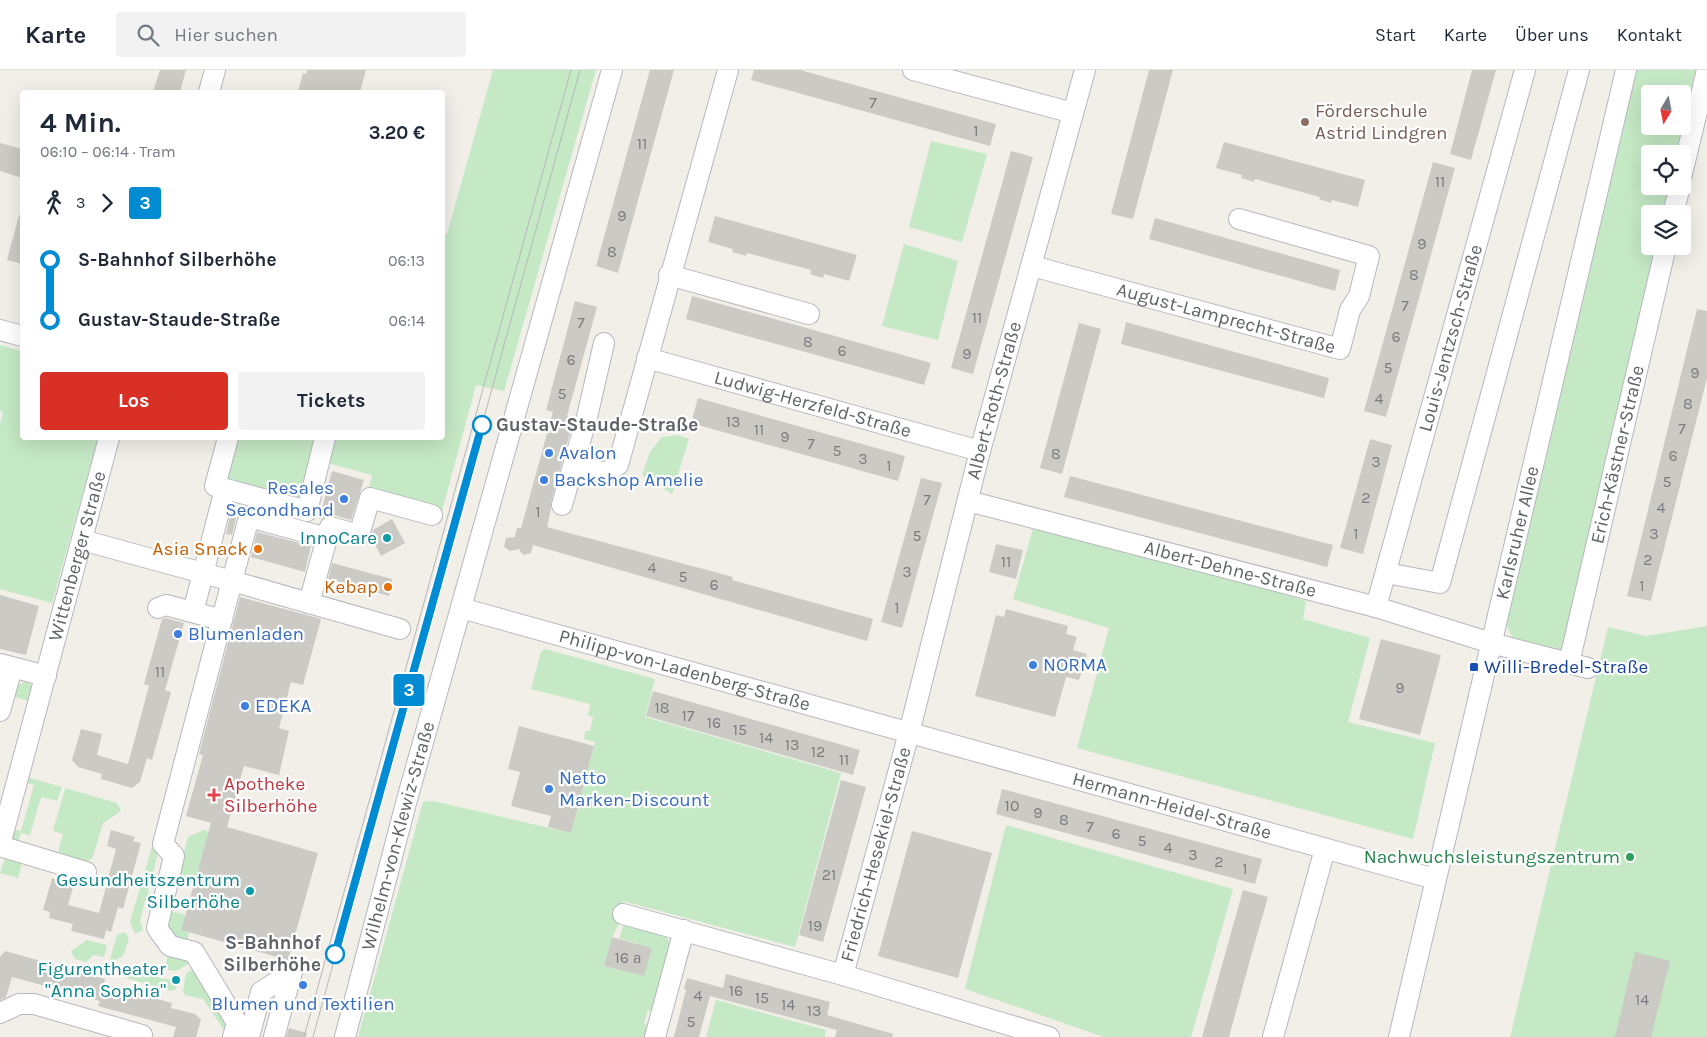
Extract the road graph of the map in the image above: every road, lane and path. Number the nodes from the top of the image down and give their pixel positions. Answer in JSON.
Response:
{"nodes":[{"id":1,"x":215,"y":70,"type":"edge"},
{"id":2,"x":612,"y":70,"type":"edge"},
{"id":3,"x":728,"y":70,"type":"edge"},
{"id":4,"x":913,"y":70,"type":"edge"},
{"id":5,"x":1085,"y":70,"type":"edge"},
{"id":6,"x":1525,"y":70,"type":"edge"},
{"id":7,"x":1578,"y":70,"type":"edge"},
{"id":8,"x":1626,"y":70,"type":"edge"},
{"id":9,"x":1707,"y":70,"type":"edge"},
{"id":10,"x":210,"y":90,"type":"edge"},
{"id":11,"x":1073,"y":113,"type":"junction"},
{"id":12,"x":1689,"y":145,"type":"edge"},
{"id":13,"x":1239,"y":219,"type":"dead end"},
{"id":14,"x":1664,"y":255,"type":"edge"},
{"id":15,"x":1032,"y":266,"type":"junction"},
{"id":16,"x":669,"y":275,"type":"junction"},
{"id":17,"x":809,"y":314,"type":"dead end"},
{"id":18,"x":0,"y":330,"type":"edge"},
{"id":19,"x":20,"y":335,"type":"edge"},
{"id":20,"x":604,"y":343,"type":"dead end"},
{"id":21,"x":647,"y":358,"type":"junction"},
{"id":22,"x":108,"y":440,"type":"edge"},
{"id":23,"x":227,"y":440,"type":"edge"},
{"id":24,"x":325,"y":440,"type":"edge"},
{"id":25,"x":980,"y":450,"type":"junction"},
{"id":26,"x":575,"y":459,"type":"junction"},
{"id":27,"x":225,"y":489,"type":"junction"},
{"id":28,"x":968,"y":501,"type":"junction"},
{"id":29,"x":562,"y":505,"type":"dead end"},
{"id":30,"x":432,"y":515,"type":"dead end"},
{"id":31,"x":327,"y":538,"type":"junction"},
{"id":32,"x":82,"y":540,"type":"junction"},
{"id":33,"x":202,"y":573,"type":"junction"},
{"id":34,"x":1386,"y":573,"type":"junction"},
{"id":35,"x":232,"y":581,"type":"junction"},
{"id":36,"x":193,"y":600,"type":"junction"},
{"id":37,"x":309,"y":603,"type":"junction"},
{"id":38,"x":158,"y":608,"type":"dead end"},
{"id":39,"x":461,"y":608,"type":"junction"},
{"id":40,"x":1376,"y":608,"type":"junction"},
{"id":41,"x":224,"y":612,"type":"junction"},
{"id":42,"x":400,"y":629,"type":"dead end"},
{"id":43,"x":1491,"y":643,"type":"junction"},
{"id":44,"x":6,"y":666,"type":"edge"},
{"id":45,"x":46,"y":676,"type":"junction"},
{"id":46,"x":0,"y":711,"type":"edge"},
{"id":47,"x":909,"y":733,"type":"junction"},
{"id":48,"x":0,"y":846,"type":"edge"},
{"id":49,"x":1325,"y":849,"type":"junction"},
{"id":50,"x":86,"y":872,"type":"dead end"},
{"id":51,"x":1435,"y":879,"type":"junction"},
{"id":52,"x":623,"y":914,"type":"dead end"},
{"id":53,"x":684,"y":930,"type":"junction"},
{"id":54,"x":843,"y":975,"type":"junction"},
{"id":55,"x":1409,"y":995,"type":"junction"},
{"id":56,"x":0,"y":1013,"type":"edge"},
{"id":57,"x":140,"y":1037,"type":"edge"},
{"id":58,"x":233,"y":1037,"type":"edge"},
{"id":59,"x":249,"y":1037,"type":"edge"},
{"id":60,"x":274,"y":1037,"type":"edge"},
{"id":61,"x":345,"y":1037,"type":"edge"},
{"id":62,"x":655,"y":1037,"type":"edge"},
{"id":63,"x":1048,"y":1037,"type":"edge"},
{"id":64,"x":1273,"y":1037,"type":"edge"},
{"id":65,"x":1399,"y":1037,"type":"edge"},
{"id":66,"x":1409,"y":1037,"type":"edge"}],
"edges":[{"from":1,"to":10,"type":"street"},
{"from":2,"to":39,"type":"street"},
{"from":3,"to":16,"type":"street"},
{"from":4,"to":11,"type":"street"},
{"from":5,"to":11,"type":"street","name":"Albert-Roth-Straße"},
{"from":6,"to":34,"type":"street","name":"Louis-Jentzsch-Straße"},
{"from":7,"to":34,"type":"street"},
{"from":8,"to":43,"type":"street","name":"Karlsruher Allee"},
{"from":9,"to":12,"type":"street"},
{"from":11,"to":15,"type":"street","name":"Albert-Roth-Straße"},
{"from":13,"to":15,"type":"street","name":"August-Lamprecht-Straße"},
{"from":14,"to":43,"type":"street","name":"Erich-Kästner-Straße"},
{"from":15,"to":25,"type":"street","name":"Albert-Roth-Straße"},
{"from":16,"to":17,"type":"street"},
{"from":16,"to":21,"type":"street"},
{"from":18,"to":19,"type":"street"},
{"from":20,"to":26,"type":"street"},
{"from":21,"to":25,"type":"street","name":"Ludwig-Herzfeld-Straße"},
{"from":21,"to":26,"type":"street"},
{"from":22,"to":32,"type":"street","name":"Wittenberger Straße"},
{"from":23,"to":27,"type":"street"},
{"from":24,"to":27,"type":"street"},
{"from":25,"to":28,"type":"street","name":"Albert-Roth-Straße"},
{"from":26,"to":29,"type":"street"},
{"from":27,"to":33,"type":"street"},
{"from":28,"to":40,"type":"street","name":"Albert-Dehne-Straße"},
{"from":28,"to":47,"type":"street","name":"Albert-Roth-Straße"},
{"from":30,"to":31,"type":"street"},
{"from":31,"to":35,"type":"street"},
{"from":31,"to":37,"type":"street"},
{"from":32,"to":33,"type":"street"},
{"from":32,"to":45,"type":"street","name":"Wittenberger Straße"},
{"from":33,"to":35,"type":"street"},
{"from":33,"to":36,"type":"street"},
{"from":34,"to":40,"type":"street","name":"Louis-Jentzsch-Straße"},
{"from":35,"to":37,"type":"street"},
{"from":35,"to":41,"type":"street"},
{"from":36,"to":38,"type":"street"},
{"from":36,"to":41,"type":"street"},
{"from":37,"to":42,"type":"street"},
{"from":39,"to":47,"type":"street","name":"Philipp-von-Ladenberg-Straße"},
{"from":39,"to":61,"type":"street","name":"Wilhelm-von-Klewiz-Straße"},
{"from":40,"to":43,"type":"street","name":"Albert-Dehne-Straße"},
{"from":41,"to":58,"type":"street"},
{"from":43,"to":51,"type":"street","name":"Karlsruher Allee"},
{"from":44,"to":45,"type":"street"},
{"from":44,"to":46,"type":"street"},
{"from":45,"to":48,"type":"street","name":"Wittenberger Straße"},
{"from":47,"to":49,"type":"street","name":"Hermann-Heidel-Straße"},
{"from":47,"to":54,"type":"street","name":"Friedrich-Hesekiel-Straße"},
{"from":48,"to":50,"type":"street"},
{"from":49,"to":51,"type":"street","name":"Hermann-Heidel-Straße"},
{"from":49,"to":64,"type":"street"},
{"from":51,"to":55,"type":"street","name":"Karlsruher Allee"},
{"from":52,"to":53,"type":"street","name":"Friedrich-Hesekiel-Straße"},
{"from":53,"to":54,"type":"street","name":"Friedrich-Hesekiel-Straße"},
{"from":53,"to":62,"type":"street"},
{"from":54,"to":63,"type":"street","name":"Friedrich-Hesekiel-Straße"},
{"from":55,"to":65,"type":"street","name":"Karlsruher Allee"},
{"from":55,"to":66,"type":"street","name":"Karlsruher Allee"},
{"from":56,"to":57,"type":"street"},
{"from":59,"to":60,"type":"street"}]}
